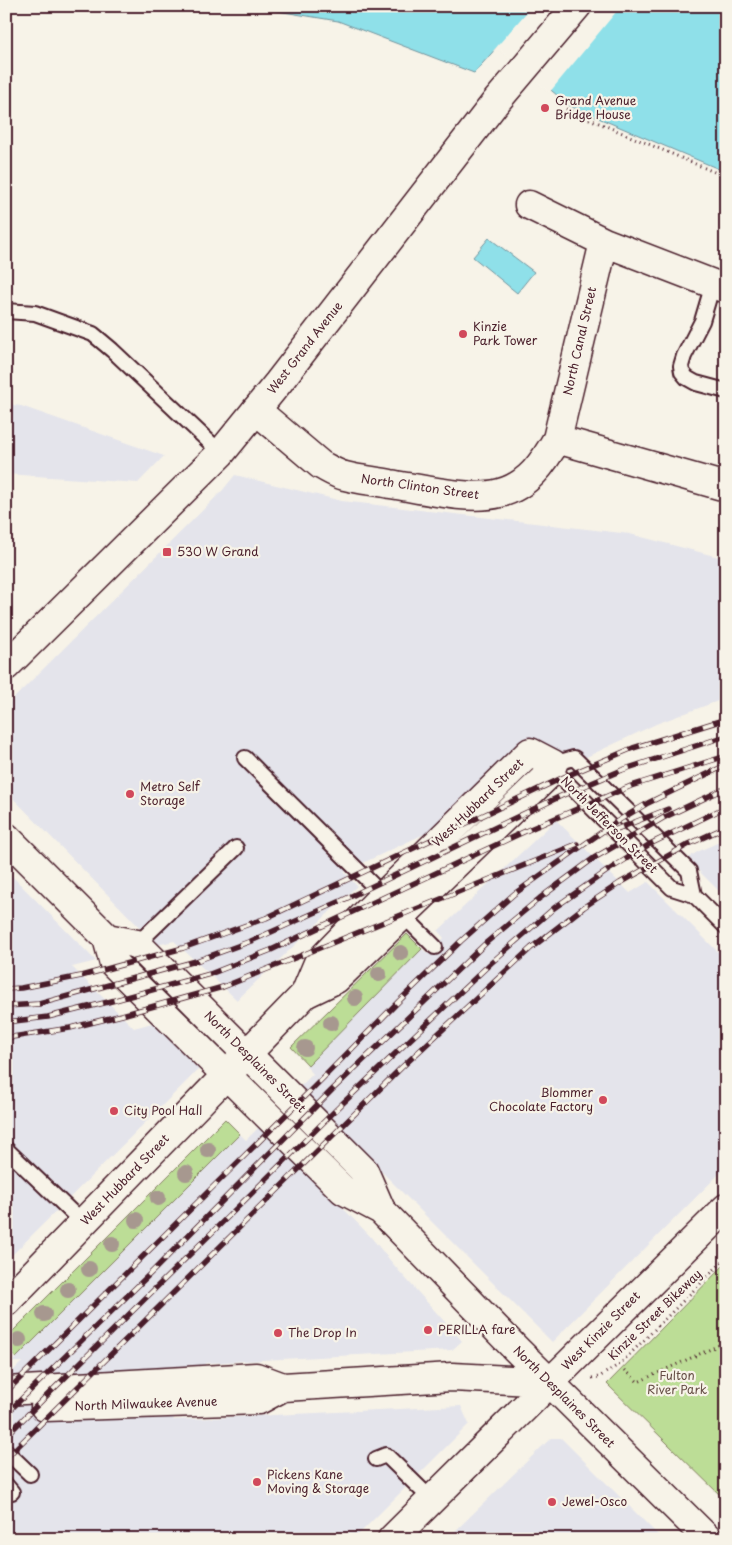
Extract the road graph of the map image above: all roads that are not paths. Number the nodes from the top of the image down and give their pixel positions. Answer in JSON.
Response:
{"nodes":[{"id":1,"x":577,"y":6,"type":"edge"},
{"id":2,"x":529,"y":204,"type":"dead end"},
{"id":3,"x":604,"y":242,"type":"junction"},
{"id":4,"x":719,"y":287,"type":"edge"},
{"id":5,"x":6,"y":311,"type":"edge"},
{"id":6,"x":726,"y":391,"type":"edge"},
{"id":7,"x":256,"y":410,"type":"junction"},
{"id":8,"x":557,"y":439,"type":"junction"},
{"id":9,"x":221,"y":453,"type":"junction"},
{"id":10,"x":726,"y":487,"type":"edge"},
{"id":11,"x":6,"y":666,"type":"edge"},
{"id":12,"x":245,"y":758,"type":"dead end"},
{"id":13,"x":553,"y":764,"type":"junction"},
{"id":14,"x":8,"y":843,"type":"edge"},
{"id":15,"x":236,"y":848,"type":"dead end"},
{"id":16,"x":694,"y":895,"type":"junction"},
{"id":17,"x":383,"y":896,"type":"junction"},
{"id":18,"x":403,"y":915,"type":"junction"},
{"id":19,"x":726,"y":927,"type":"edge"},
{"id":20,"x":107,"y":938,"type":"junction"},
{"id":21,"x":137,"y":944,"type":"junction"},
{"id":22,"x":435,"y":947,"type":"dead end"},
{"id":23,"x":305,"y":994,"type":"junction"},
{"id":24,"x":247,"y":1054,"type":"junction"},
{"id":25,"x":227,"y":1075,"type":"junction"},
{"id":26,"x":6,"y":1149,"type":"edge"},
{"id":27,"x":726,"y":1208,"type":"edge"},
{"id":28,"x":381,"y":1210,"type":"junction"},
{"id":29,"x":84,"y":1223,"type":"junction"},
{"id":30,"x":6,"y":1302,"type":"edge"},
{"id":31,"x":550,"y":1382,"type":"junction"},
{"id":32,"x":283,"y":1387,"type":"junction"},
{"id":33,"x":6,"y":1391,"type":"edge"},
{"id":34,"x":6,"y":1408,"type":"edge"},
{"id":35,"x":6,"y":1451,"type":"edge"},
{"id":36,"x":376,"y":1459,"type":"dead end"},
{"id":37,"x":30,"y":1474,"type":"dead end"},
{"id":38,"x":432,"y":1500,"type":"junction"},
{"id":39,"x":392,"y":1539,"type":"edge"},
{"id":40,"x":708,"y":1539,"type":"edge"}],
"edges":[{"from":1,"to":7,"type":"street","name":"West Grand Avenue"},
{"from":2,"to":3,"type":"street"},
{"from":3,"to":4,"type":"street"},
{"from":3,"to":8,"type":"street","name":"North Canal Street"},
{"from":4,"to":6,"type":"lane"},
{"from":5,"to":9,"type":"lane"},
{"from":7,"to":8,"type":"street","name":"North Clinton Street"},
{"from":7,"to":9,"type":"street","name":"West Grand Avenue"},
{"from":8,"to":10,"type":"street"},
{"from":9,"to":11,"type":"street","name":"West Grand Avenue"},
{"from":12,"to":17,"type":"lane"},
{"from":13,"to":16,"type":"lane","name":"North Jefferson Street"},
{"from":13,"to":16,"type":"lane","name":"North Jefferson Street"},
{"from":13,"to":17,"type":"street","name":"West Hubbard Street"},
{"from":13,"to":18,"type":"street","name":"West Hubbard Street"},
{"from":14,"to":20,"type":"street","name":"North Desplaines Street"},
{"from":15,"to":21,"type":"lane"},
{"from":16,"to":19,"type":"lane","name":"North Jefferson Street"},
{"from":17,"to":18,"type":"lane"},
{"from":17,"to":23,"type":"street","name":"West Hubbard Street"},
{"from":18,"to":22,"type":"lane"},
{"from":18,"to":23,"type":"street","name":"West Hubbard Street"},
{"from":20,"to":21,"type":"street"},
{"from":20,"to":25,"type":"street","name":"North Desplaines Street"},
{"from":21,"to":24,"type":"street","name":"North Desplaines Street"},
{"from":23,"to":24,"type":"street","name":"West Hubbard Street"},
{"from":24,"to":25,"type":"street","name":"West Hubbard Street"},
{"from":24,"to":28,"type":"street","name":"North Desplaines Street"},
{"from":25,"to":28,"type":"street","name":"North Desplaines Street"},
{"from":25,"to":29,"type":"street","name":"West Hubbard Street"},
{"from":26,"to":29,"type":"lane"},
{"from":27,"to":31,"type":"street","name":"West Kinzie Street"},
{"from":28,"to":31,"type":"street","name":"North Desplaines Street"},
{"from":29,"to":30,"type":"street","name":"West Hubbard Street"},
{"from":31,"to":32,"type":"street","name":"North Milwaukee Avenue"},
{"from":31,"to":38,"type":"street","name":"West Kinzie Street"},
{"from":31,"to":40,"type":"street","name":"North Desplaines Street"},
{"from":32,"to":33,"type":"street","name":"North Milwaukee Avenue"},
{"from":32,"to":34,"type":"street","name":"North Milwaukee Avenue"},
{"from":35,"to":37,"type":"lane"},
{"from":36,"to":38,"type":"lane"},
{"from":38,"to":39,"type":"street","name":"West Kinzie Street"}]}
